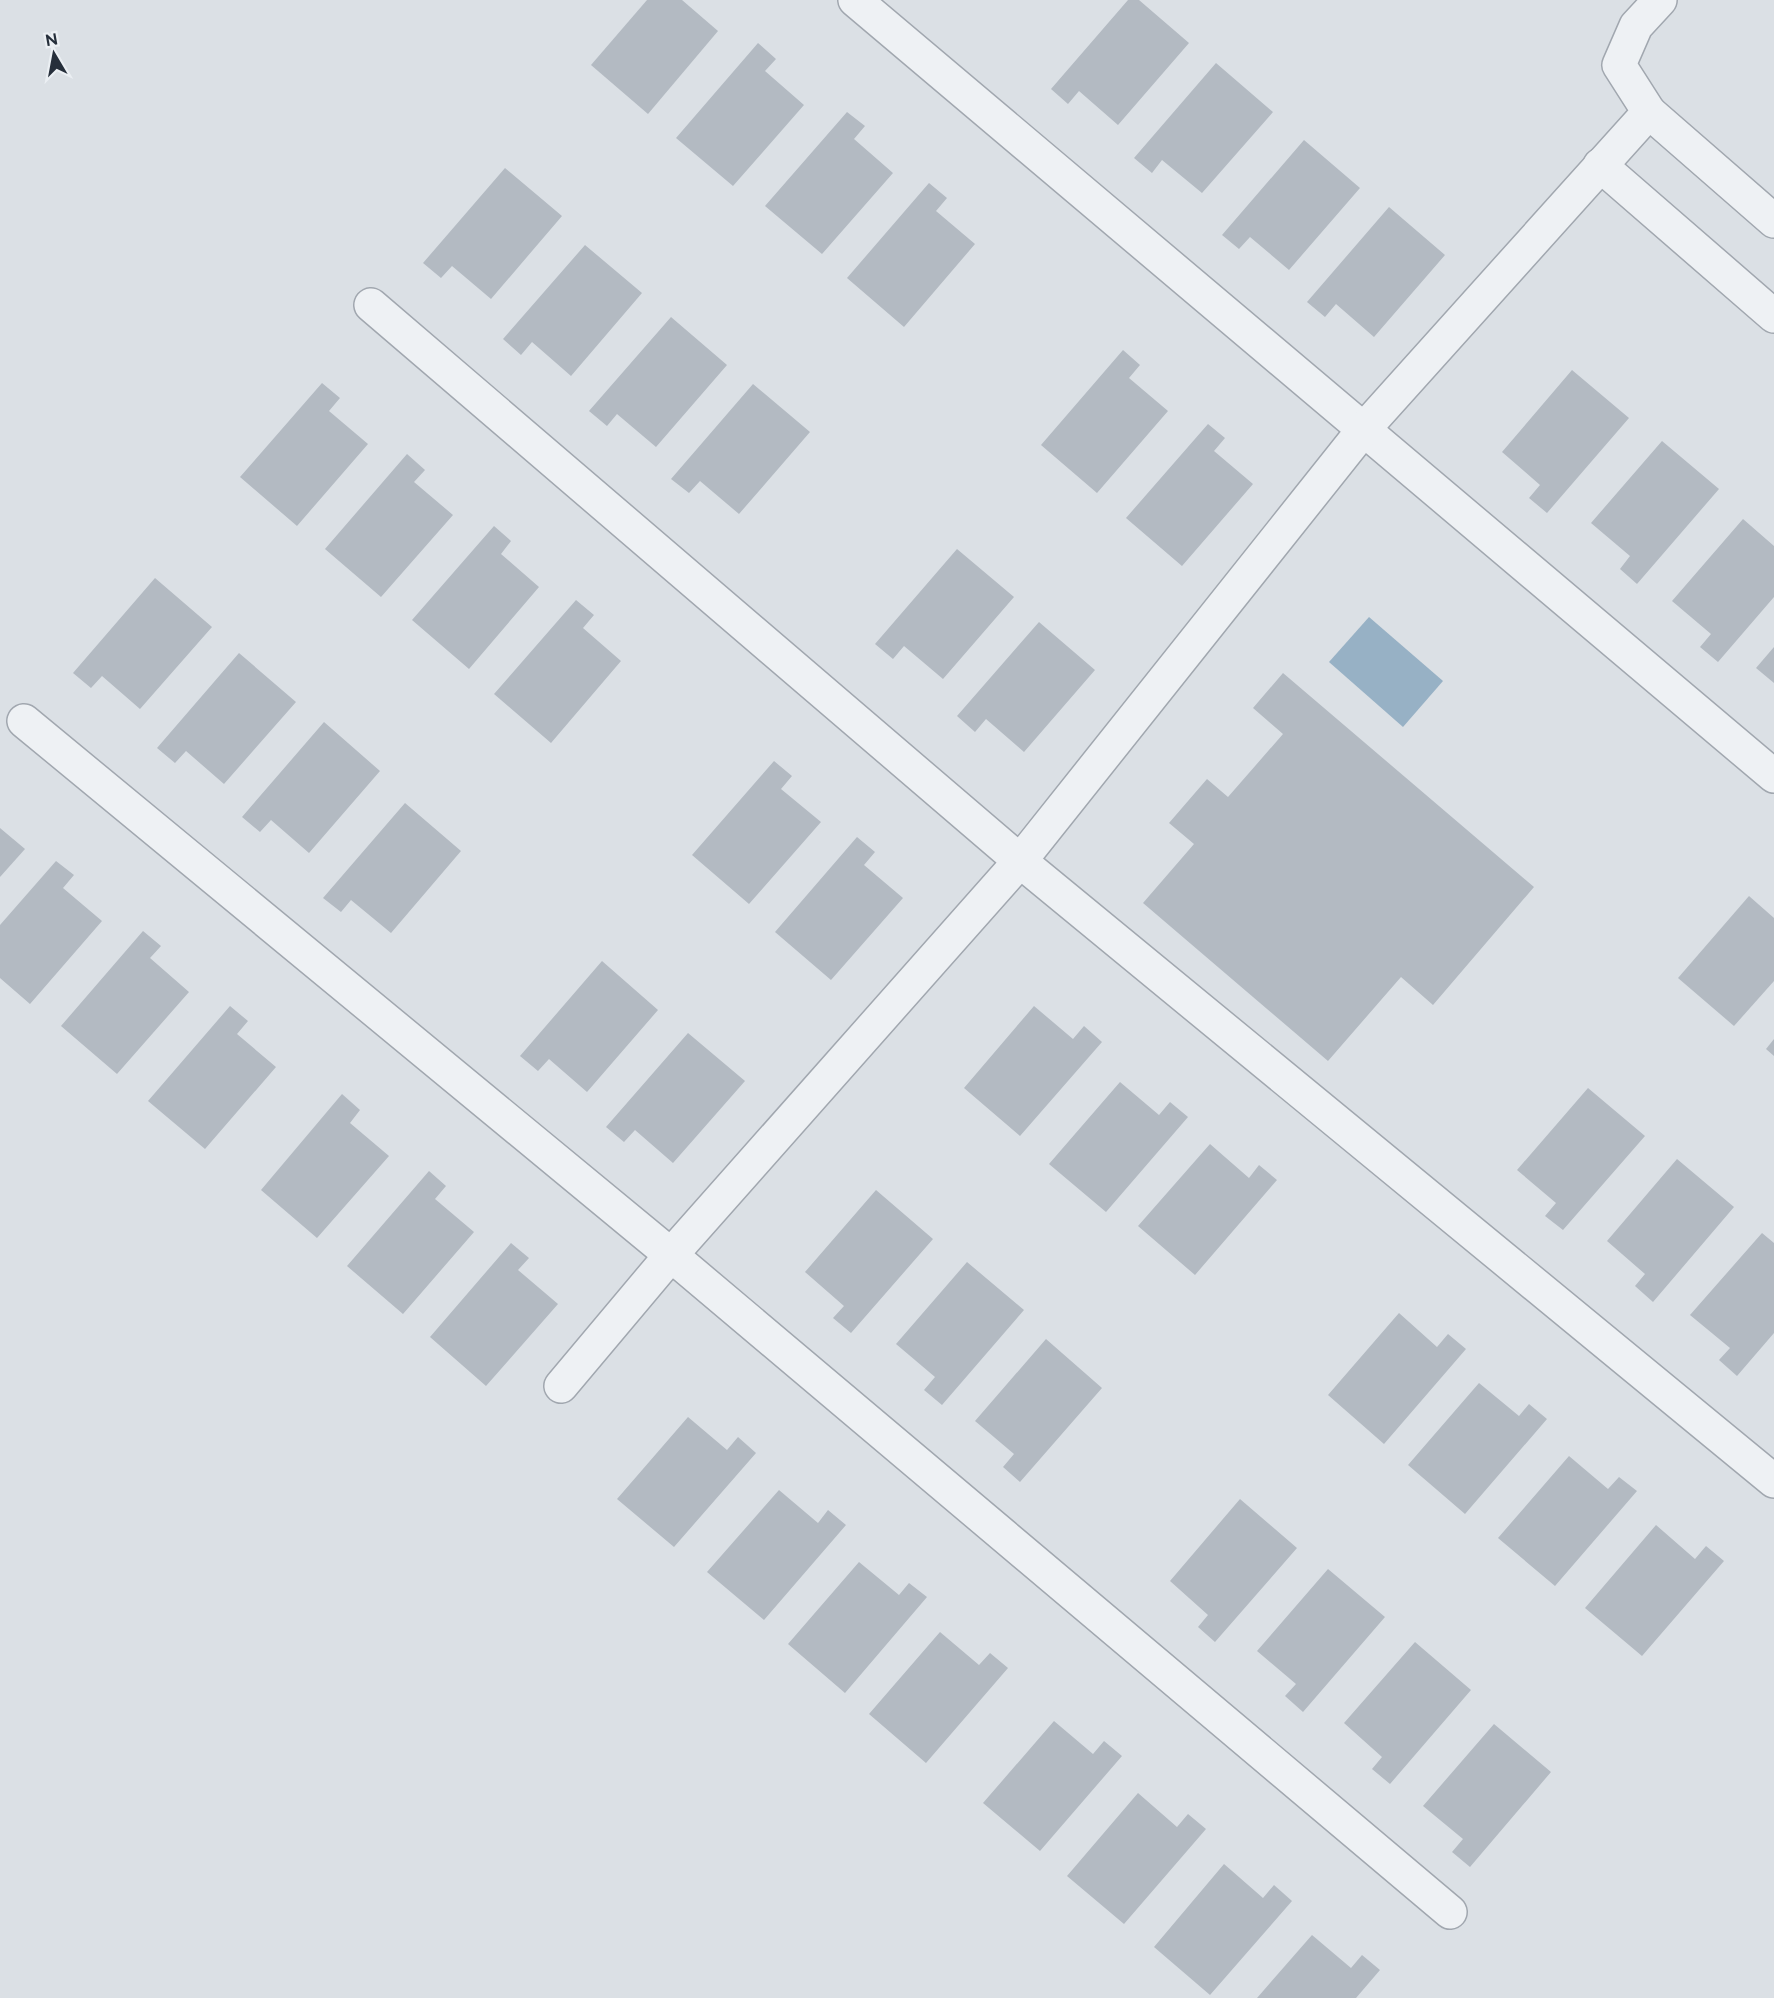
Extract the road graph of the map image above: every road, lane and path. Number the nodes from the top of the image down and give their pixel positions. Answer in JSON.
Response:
{"nodes":[{"id":1,"x":855,"y":0,"type":"edge"},
{"id":2,"x":1660,"y":0,"type":"edge"},
{"id":3,"x":1648,"y":112,"type":"junction"},
{"id":4,"x":1599,"y":165,"type":"junction"},
{"id":5,"x":1774,"y":221,"type":"edge"},
{"id":6,"x":371,"y":305,"type":"dead end"},
{"id":7,"x":1774,"y":316,"type":"edge"},
{"id":8,"x":1364,"y":429,"type":"junction"},
{"id":9,"x":24,"y":721,"type":"dead end"},
{"id":10,"x":1774,"y":776,"type":"edge"},
{"id":11,"x":1020,"y":861,"type":"junction"},
{"id":12,"x":671,"y":1255,"type":"junction"},
{"id":13,"x":561,"y":1386,"type":"dead end"},
{"id":14,"x":1774,"y":1481,"type":"edge"},
{"id":15,"x":1450,"y":1912,"type":"dead end"}],
"edges":[{"from":1,"to":8,"type":"street"},
{"from":2,"to":3,"type":"street"},
{"from":3,"to":4,"type":"street"},
{"from":3,"to":5,"type":"street"},
{"from":4,"to":7,"type":"street"},
{"from":4,"to":8,"type":"street"},
{"from":6,"to":11,"type":"street"},
{"from":8,"to":10,"type":"street"},
{"from":8,"to":11,"type":"street"},
{"from":9,"to":12,"type":"street"},
{"from":11,"to":12,"type":"street"},
{"from":11,"to":14,"type":"street"},
{"from":12,"to":13,"type":"street"},
{"from":12,"to":15,"type":"street"}]}
